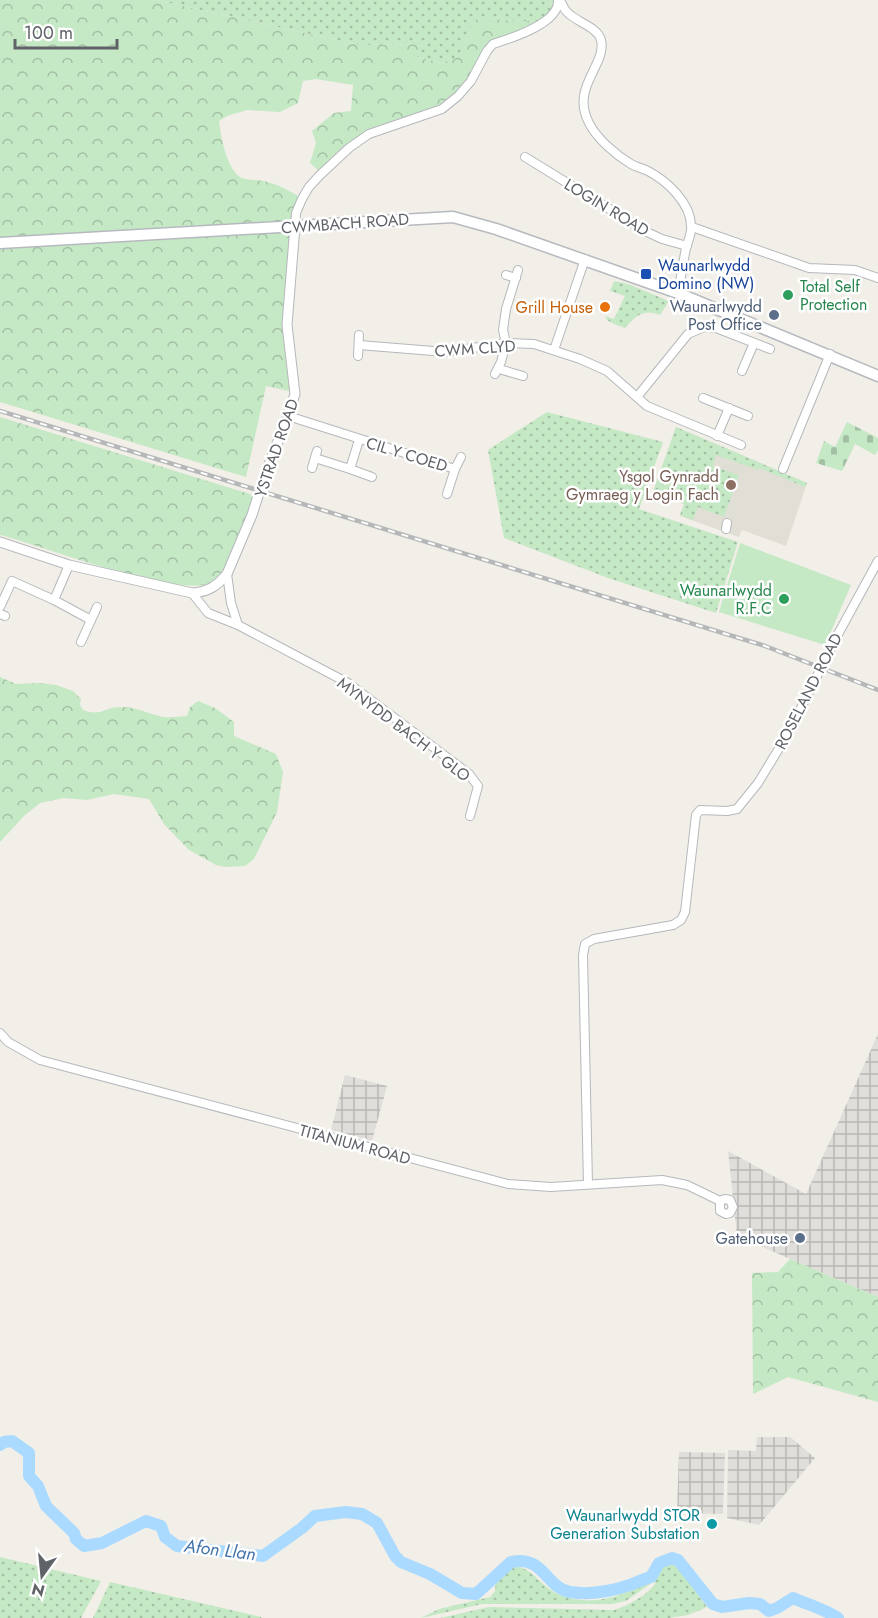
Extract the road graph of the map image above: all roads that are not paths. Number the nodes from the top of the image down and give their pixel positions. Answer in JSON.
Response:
{"nodes":[{"id":1,"x":559,"y":0,"type":"edge"},
{"id":2,"x":561,"y":11,"type":"junction"},
{"id":3,"x":528,"y":161,"type":"dead end"},
{"id":4,"x":294,"y":226,"type":"junction"},
{"id":5,"x":692,"y":227,"type":"junction"},
{"id":6,"x":0,"y":243,"type":"edge"},
{"id":7,"x":687,"y":246,"type":"junction"},
{"id":8,"x":585,"y":259,"type":"junction"},
{"id":9,"x":506,"y":275,"type":"dead end"},
{"id":10,"x":878,"y":278,"type":"edge"},
{"id":11,"x":678,"y":293,"type":"junction"},
{"id":12,"x":359,"y":335,"type":"dead end"},
{"id":13,"x":506,"y":343,"type":"junction"},
{"id":14,"x":754,"y":343,"type":"junction"},
{"id":15,"x":359,"y":345,"type":"junction"},
{"id":16,"x":554,"y":350,"type":"junction"},
{"id":17,"x":770,"y":350,"type":"dead end"},
{"id":18,"x":830,"y":354,"type":"junction"},
{"id":19,"x":358,"y":356,"type":"dead end"},
{"id":20,"x":742,"y":371,"type":"dead end"},
{"id":21,"x":523,"y":376,"type":"dead end"},
{"id":22,"x":878,"y":376,"type":"edge"},
{"id":23,"x":637,"y":397,"type":"junction"},
{"id":24,"x":703,"y":398,"type":"dead end"},
{"id":25,"x":729,"y":408,"type":"junction"},
{"id":26,"x":288,"y":416,"type":"junction"},
{"id":27,"x":748,"y":416,"type":"dead end"},
{"id":28,"x":717,"y":436,"type":"junction"},
{"id":29,"x":359,"y":440,"type":"junction"},
{"id":30,"x":741,"y":445,"type":"dead end"},
{"id":31,"x":461,"y":457,"type":"dead end"},
{"id":32,"x":787,"y":465,"type":"dead end"},
{"id":33,"x":312,"y":468,"type":"dead end"},
{"id":34,"x":350,"y":468,"type":"junction"},
{"id":35,"x":455,"y":469,"type":"junction"},
{"id":36,"x":372,"y":477,"type":"dead end"},
{"id":37,"x":447,"y":494,"type":"dead end"},
{"id":38,"x":0,"y":542,"type":"edge"},
{"id":39,"x":878,"y":561,"type":"edge"},
{"id":40,"x":69,"y":565,"type":"junction"},
{"id":41,"x":227,"y":574,"type":"junction"},
{"id":42,"x":192,"y":593,"type":"junction"},
{"id":43,"x":54,"y":600,"type":"junction"},
{"id":44,"x":0,"y":607,"type":"edge"},
{"id":45,"x":97,"y":607,"type":"dead end"},
{"id":46,"x":91,"y":620,"type":"junction"},
{"id":47,"x":238,"y":625,"type":"junction"},
{"id":48,"x":81,"y":642,"type":"dead end"},
{"id":49,"x":470,"y":816,"type":"dead end"},
{"id":50,"x":0,"y":1033,"type":"edge"},
{"id":51,"x":588,"y":1184,"type":"junction"},
{"id":52,"x":720,"y":1201,"type":"dead end"}],
"edges":[{"from":1,"to":2,"type":"street"},
{"from":2,"to":4,"type":"street","name":"YSTRAD ROAD"},
{"from":2,"to":5,"type":"street"},
{"from":3,"to":7,"type":"street","name":"LOGIN ROAD"},
{"from":4,"to":6,"type":"main road","name":"CWMBACH ROAD"},
{"from":4,"to":8,"type":"main road","name":"CWMBACH ROAD"},
{"from":4,"to":26,"type":"street","name":"YSTRAD ROAD"},
{"from":5,"to":7,"type":"street"},
{"from":5,"to":10,"type":"street"},
{"from":7,"to":11,"type":"street"},
{"from":8,"to":11,"type":"main road","name":"CWMBACH ROAD"},
{"from":8,"to":16,"type":"street"},
{"from":9,"to":13,"type":"street"},
{"from":11,"to":18,"type":"main road","name":"CWMBACH ROAD"},
{"from":12,"to":15,"type":"street"},
{"from":13,"to":15,"type":"street","name":"CWM CLYD"},
{"from":13,"to":16,"type":"street","name":"CWM CLYD"},
{"from":13,"to":21,"type":"street"},
{"from":14,"to":17,"type":"street"},
{"from":14,"to":20,"type":"street"},
{"from":14,"to":23,"type":"street"},
{"from":15,"to":19,"type":"street"},
{"from":16,"to":23,"type":"street","name":"CWM CLYD"},
{"from":18,"to":22,"type":"main road","name":"CWMBACH ROAD"},
{"from":18,"to":32,"type":"street"},
{"from":23,"to":28,"type":"street","name":"CWM CLYD"},
{"from":24,"to":25,"type":"street"},
{"from":25,"to":27,"type":"street"},
{"from":25,"to":28,"type":"street"},
{"from":26,"to":29,"type":"street","name":"CIL Y COED"},
{"from":26,"to":41,"type":"street","name":"YSTRAD ROAD"},
{"from":28,"to":30,"type":"street","name":"CWM CLYD"},
{"from":29,"to":34,"type":"street","name":"CIL Y COED"},
{"from":29,"to":35,"type":"street","name":"CIL Y COED"},
{"from":31,"to":35,"type":"street","name":"CIL Y COED"},
{"from":33,"to":34,"type":"street","name":"CIL Y COED"},
{"from":34,"to":36,"type":"street","name":"CIL Y COED"},
{"from":35,"to":37,"type":"street","name":"CIL Y COED"},
{"from":38,"to":40,"type":"street"},
{"from":39,"to":51,"type":"street","name":"ROSELAND ROAD"},
{"from":40,"to":42,"type":"street"},
{"from":40,"to":43,"type":"street"},
{"from":41,"to":42,"type":"street"},
{"from":41,"to":47,"type":"street"},
{"from":42,"to":47,"type":"street","name":"MYNYDD BACH Y GLO"},
{"from":43,"to":44,"type":"street"},
{"from":43,"to":46,"type":"street"},
{"from":45,"to":46,"type":"street"},
{"from":46,"to":48,"type":"street"},
{"from":47,"to":49,"type":"street","name":"MYNYDD BACH Y GLO"},
{"from":50,"to":51,"type":"street","name":"TITANIUM ROAD"},
{"from":51,"to":52,"type":"street","name":"TITANIUM ROAD"}]}
